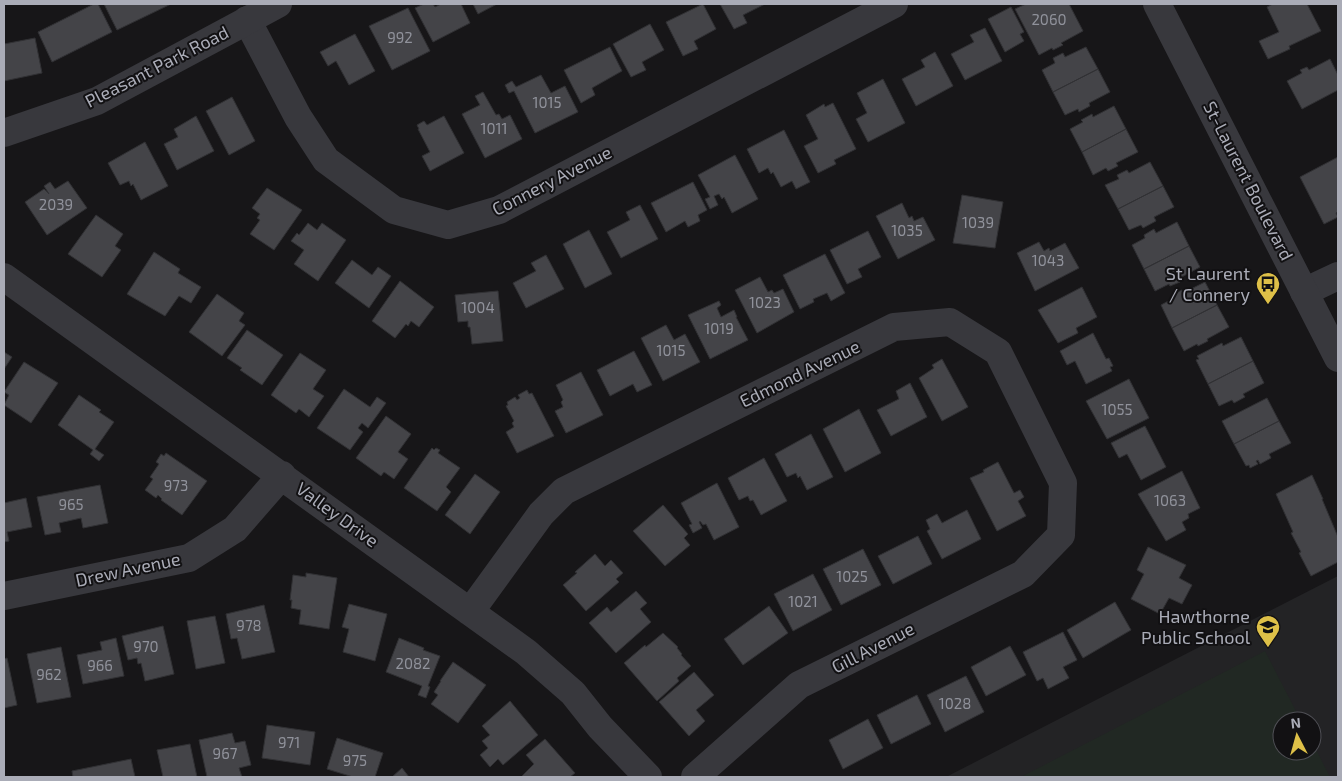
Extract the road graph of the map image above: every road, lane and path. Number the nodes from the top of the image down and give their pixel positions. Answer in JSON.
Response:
{"nodes":[{"id":1,"x":278,"y":4,"type":"edge"},
{"id":2,"x":894,"y":4,"type":"edge"},
{"id":3,"x":1157,"y":4,"type":"edge"},
{"id":4,"x":247,"y":20,"type":"junction"},
{"id":5,"x":4,"y":133,"type":"edge"},
{"id":6,"x":1338,"y":276,"type":"edge"},
{"id":7,"x":4,"y":277,"type":"edge"},
{"id":8,"x":1304,"y":292,"type":"junction"},
{"id":9,"x":1338,"y":358,"type":"edge"},
{"id":10,"x":282,"y":476,"type":"junction"},
{"id":11,"x":1061,"y":535,"type":"joint"},
{"id":12,"x":4,"y":596,"type":"edge"},
{"id":13,"x":470,"y":612,"type":"junction"},
{"id":14,"x":648,"y":777,"type":"edge"},
{"id":15,"x":694,"y":777,"type":"edge"}],
"edges":[{"from":1,"to":4,"type":"street","name":"Pleasant Park Road"},
{"from":2,"to":4,"type":"street","name":"Connery Avenue"},
{"from":3,"to":8,"type":"street","name":"St-Laurent Boulevard"},
{"from":4,"to":5,"type":"street","name":"Pleasant Park Road"},
{"from":6,"to":8,"type":"street"},
{"from":7,"to":10,"type":"street","name":"Valley Drive"},
{"from":8,"to":9,"type":"street","name":"St-Laurent Boulevard"},
{"from":10,"to":12,"type":"street","name":"Drew Avenue"},
{"from":10,"to":13,"type":"street","name":"Valley Drive"},
{"from":11,"to":13,"type":"street","name":"Edmond Avenue"},
{"from":11,"to":15,"type":"street","name":"Gill Avenue"},
{"from":13,"to":14,"type":"street","name":"Valley Drive"}]}
